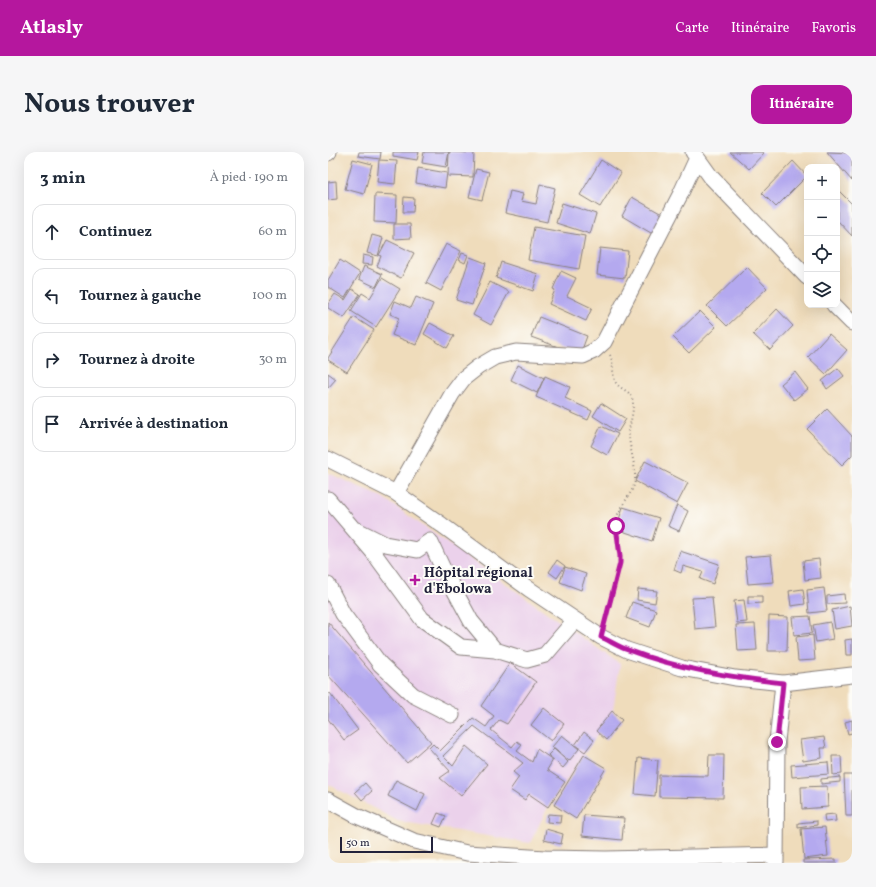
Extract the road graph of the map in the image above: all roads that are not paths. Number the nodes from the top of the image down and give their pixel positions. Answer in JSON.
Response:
{"nodes":[{"id":1,"x":695,"y":155,"type":"edge"},
{"id":2,"x":804,"y":274,"type":"edge"},
{"id":3,"x":837,"y":308,"type":"edge"},
{"id":4,"x":852,"y":323,"type":"edge"},
{"id":5,"x":328,"y":459,"type":"edge"},
{"id":6,"x":396,"y":493,"type":"junction"},
{"id":7,"x":328,"y":499,"type":"edge"},
{"id":8,"x":351,"y":527,"type":"junction"},
{"id":9,"x":328,"y":585,"type":"edge"},
{"id":10,"x":574,"y":620,"type":"junction"},
{"id":11,"x":495,"y":650,"type":"junction"},
{"id":12,"x":852,"y":675,"type":"edge"},
{"id":13,"x":783,"y":683,"type":"junction"},
{"id":14,"x":452,"y":715,"type":"dead end"},
{"id":15,"x":328,"y":800,"type":"edge"},
{"id":16,"x":776,"y":859,"type":"edge"}],
"edges":[{"from":1,"to":2,"type":"street"},
{"from":1,"to":6,"type":"street"},
{"from":3,"to":4,"type":"street"},
{"from":5,"to":6,"type":"street"},
{"from":6,"to":10,"type":"street"},
{"from":7,"to":8,"type":"street"},
{"from":8,"to":11,"type":"street"},
{"from":8,"to":11,"type":"street"},
{"from":9,"to":14,"type":"street"},
{"from":10,"to":11,"type":"street"},
{"from":10,"to":13,"type":"street"},
{"from":12,"to":13,"type":"street"},
{"from":13,"to":16,"type":"street"},
{"from":15,"to":16,"type":"street"}]}
